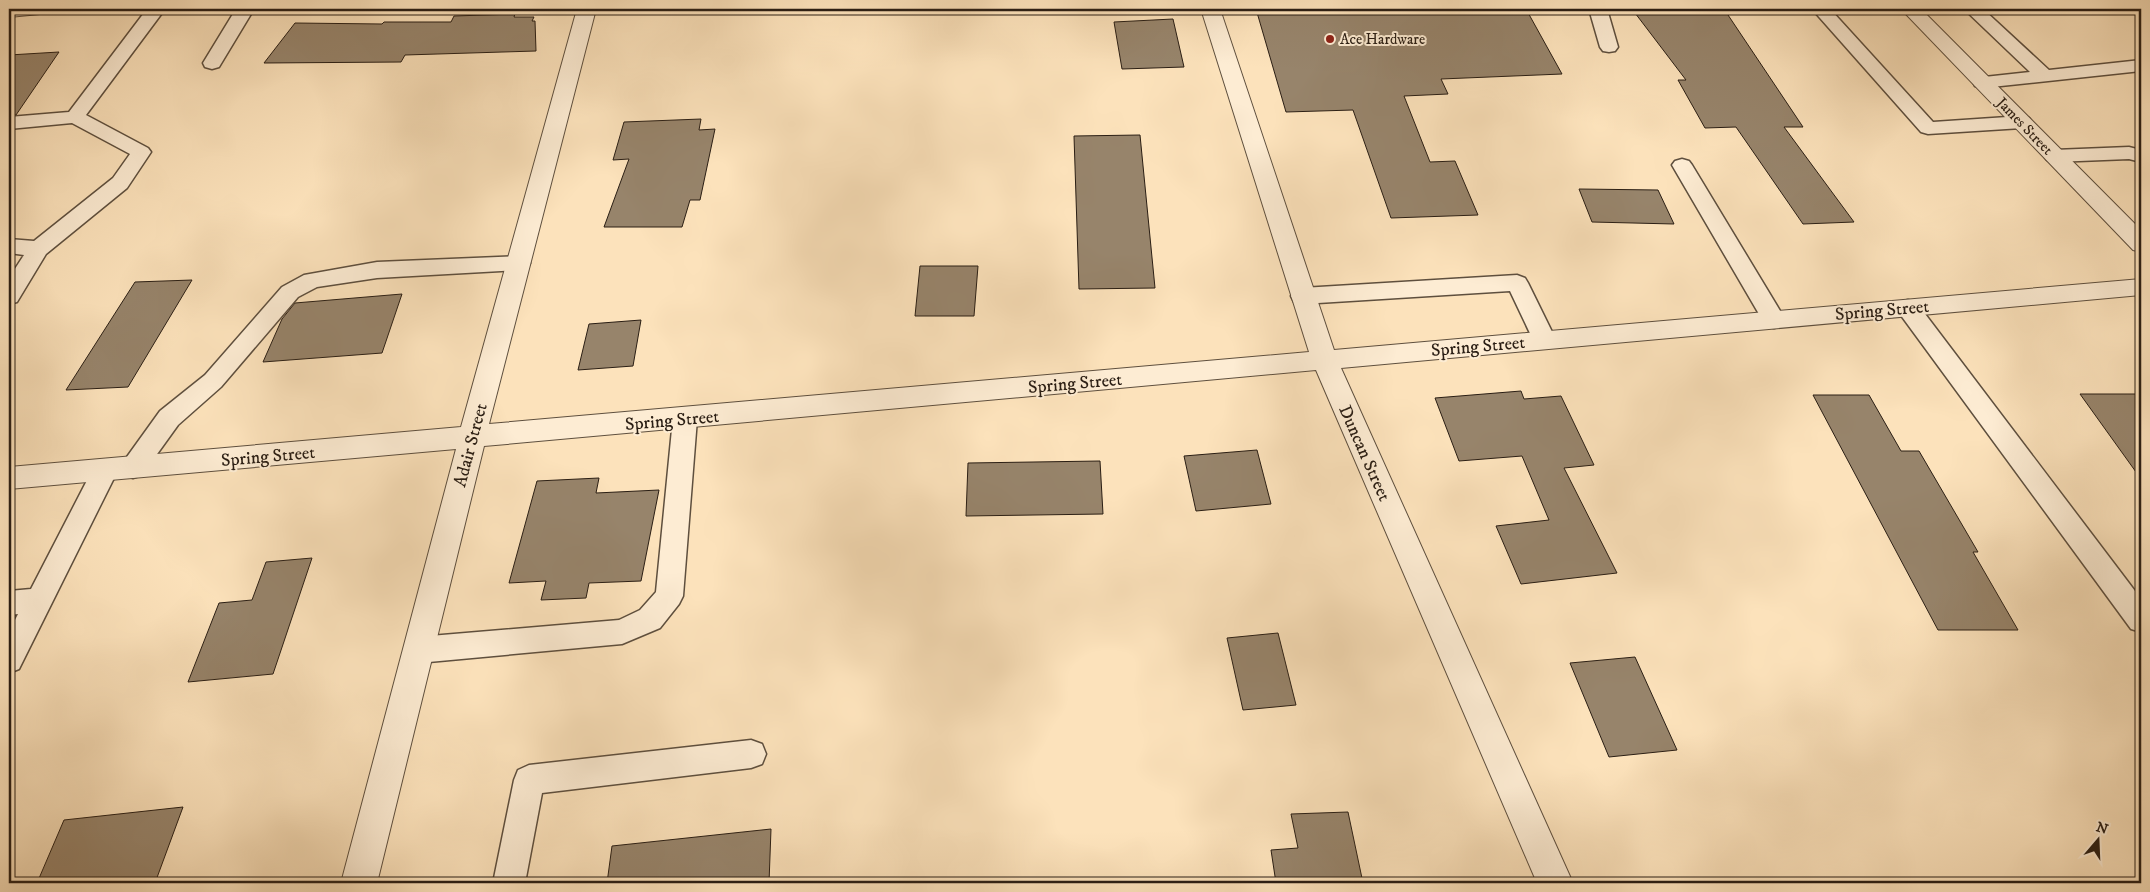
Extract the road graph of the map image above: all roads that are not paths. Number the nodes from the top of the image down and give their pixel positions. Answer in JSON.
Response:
{"nodes":[{"id":1,"x":42,"y":9,"type":"edge"},
{"id":2,"x":156,"y":9,"type":"edge"},
{"id":3,"x":245,"y":9,"type":"edge"},
{"id":4,"x":586,"y":9,"type":"edge"},
{"id":5,"x":1210,"y":9,"type":"edge"},
{"id":6,"x":1598,"y":9,"type":"edge"},
{"id":7,"x":1821,"y":9,"type":"edge"},
{"id":8,"x":1910,"y":9,"type":"edge"},
{"id":9,"x":1973,"y":9,"type":"edge"},
{"id":10,"x":9,"y":11,"type":"edge"},
{"id":11,"x":1609,"y":47,"type":"dead end"},
{"id":12,"x":212,"y":63,"type":"dead end"},
{"id":13,"x":2141,"y":66,"type":"edge"},
{"id":14,"x":2044,"y":74,"type":"junction"},
{"id":15,"x":1982,"y":82,"type":"junction"},
{"id":16,"x":75,"y":117,"type":"junction"},
{"id":17,"x":2022,"y":122,"type":"junction"},
{"id":18,"x":9,"y":123,"type":"edge"},
{"id":19,"x":2054,"y":156,"type":"junction"},
{"id":20,"x":2141,"y":156,"type":"edge"},
{"id":21,"x":1682,"y":165,"type":"dead end"},
{"id":22,"x":2141,"y":244,"type":"edge"},
{"id":23,"x":9,"y":246,"type":"edge"},
{"id":24,"x":38,"y":249,"type":"junction"},
{"id":25,"x":519,"y":263,"type":"junction"},
{"id":26,"x":2141,"y":287,"type":"edge"},
{"id":27,"x":9,"y":296,"type":"edge"},
{"id":28,"x":1302,"y":296,"type":"junction"},
{"id":29,"x":1908,"y":308,"type":"junction"},
{"id":30,"x":1774,"y":320,"type":"junction"},
{"id":31,"x":1544,"y":340,"type":"junction"},
{"id":32,"x":1324,"y":360,"type":"junction"},
{"id":33,"x":685,"y":419,"type":"junction"},
{"id":34,"x":472,"y":438,"type":"junction"},
{"id":35,"x":133,"y":468,"type":"junction"},
{"id":36,"x":105,"y":470,"type":"junction"},
{"id":37,"x":9,"y":478,"type":"edge"},
{"id":38,"x":38,"y":600,"type":"junction"},
{"id":39,"x":9,"y":603,"type":"edge"},
{"id":40,"x":2141,"y":620,"type":"edge"},
{"id":41,"x":418,"y":650,"type":"junction"},
{"id":42,"x":9,"y":660,"type":"edge"},
{"id":43,"x":750,"y":754,"type":"dead end"},
{"id":44,"x":359,"y":883,"type":"edge"},
{"id":45,"x":510,"y":883,"type":"edge"},
{"id":46,"x":1555,"y":883,"type":"edge"}],
"edges":[{"from":1,"to":10,"type":"street"},
{"from":2,"to":16,"type":"lane"},
{"from":3,"to":12,"type":"lane"},
{"from":4,"to":25,"type":"street","name":"Adair Street"},
{"from":5,"to":28,"type":"street","name":"Duncan Street"},
{"from":6,"to":11,"type":"lane"},
{"from":7,"to":17,"type":"lane"},
{"from":8,"to":15,"type":"street","name":"James Street"},
{"from":9,"to":14,"type":"lane"},
{"from":13,"to":14,"type":"lane"},
{"from":14,"to":15,"type":"lane"},
{"from":15,"to":17,"type":"street","name":"James Street"},
{"from":16,"to":18,"type":"lane"},
{"from":16,"to":24,"type":"lane"},
{"from":17,"to":19,"type":"street","name":"James Street"},
{"from":19,"to":20,"type":"lane"},
{"from":19,"to":22,"type":"street","name":"James Street"},
{"from":21,"to":30,"type":"lane"},
{"from":23,"to":24,"type":"lane"},
{"from":24,"to":27,"type":"lane"},
{"from":25,"to":34,"type":"street","name":"Adair Street"},
{"from":25,"to":35,"type":"lane"},
{"from":26,"to":29,"type":"street","name":"Spring Street"},
{"from":28,"to":31,"type":"lane"},
{"from":28,"to":32,"type":"street","name":"Duncan Street"},
{"from":29,"to":30,"type":"street","name":"Spring Street"},
{"from":29,"to":40,"type":"lane"},
{"from":30,"to":31,"type":"street","name":"Spring Street"},
{"from":31,"to":32,"type":"street","name":"Spring Street"},
{"from":32,"to":33,"type":"street","name":"Spring Street"},
{"from":32,"to":46,"type":"street","name":"Duncan Street"},
{"from":33,"to":34,"type":"street","name":"Spring Street"},
{"from":33,"to":41,"type":"lane"},
{"from":34,"to":35,"type":"street","name":"Spring Street"},
{"from":34,"to":41,"type":"street","name":"Adair Street"},
{"from":35,"to":36,"type":"street","name":"Spring Street"},
{"from":36,"to":37,"type":"street","name":"Spring Street"},
{"from":36,"to":38,"type":"lane"},
{"from":38,"to":39,"type":"lane"},
{"from":38,"to":42,"type":"lane"},
{"from":41,"to":44,"type":"street","name":"Adair Street"},
{"from":43,"to":45,"type":"lane"}]}
